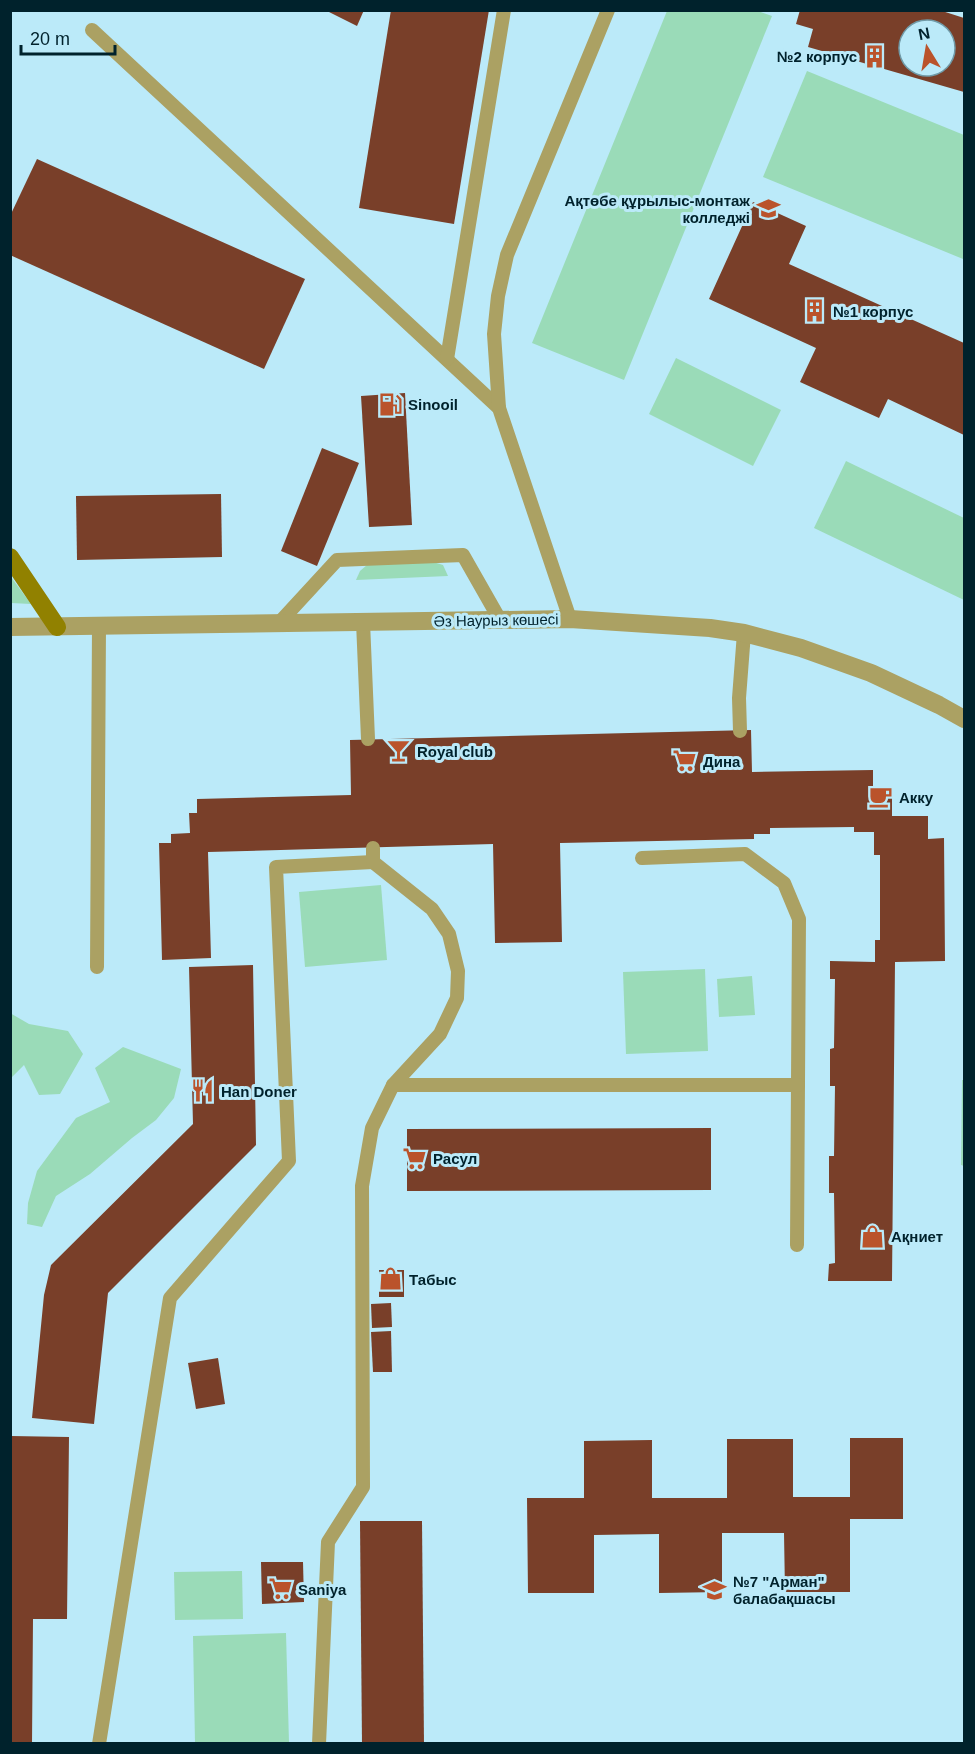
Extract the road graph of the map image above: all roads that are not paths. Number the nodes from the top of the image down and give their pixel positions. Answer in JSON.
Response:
{"nodes":[{"id":1,"x":504,"y":10,"type":"edge"},
{"id":2,"x":608,"y":10,"type":"edge"},
{"id":3,"x":92,"y":30,"type":"dead end"},
{"id":4,"x":447,"y":359,"type":"junction"},
{"id":5,"x":499,"y":408,"type":"junction"},
{"id":6,"x":10,"y":557,"type":"edge"},
{"id":7,"x":570,"y":619,"type":"junction"},
{"id":8,"x":500,"y":620,"type":"junction"},
{"id":9,"x":363,"y":622,"type":"junction"},
{"id":10,"x":279,"y":623,"type":"junction"},
{"id":11,"x":99,"y":626,"type":"junction"},
{"id":12,"x":10,"y":627,"type":"edge"},
{"id":13,"x":57,"y":627,"type":"junction"},
{"id":14,"x":744,"y":633,"type":"junction"},
{"id":15,"x":964,"y":719,"type":"edge"},
{"id":16,"x":740,"y":730,"type":"dead end"},
{"id":17,"x":368,"y":739,"type":"dead end"},
{"id":18,"x":745,"y":839,"type":"dead end"},
{"id":19,"x":373,"y":848,"type":"dead end"},
{"id":20,"x":745,"y":854,"type":"junction"},
{"id":21,"x":642,"y":858,"type":"dead end"},
{"id":22,"x":374,"y":862,"type":"junction"},
{"id":23,"x":97,"y":966,"type":"dead end"},
{"id":24,"x":393,"y":1085,"type":"junction"},
{"id":25,"x":798,"y":1085,"type":"junction"},
{"id":26,"x":797,"y":1245,"type":"dead end"},
{"id":27,"x":99,"y":1743,"type":"edge"},
{"id":28,"x":319,"y":1743,"type":"edge"}],
"edges":[{"from":1,"to":4,"type":"lane"},
{"from":2,"to":5,"type":"lane"},
{"from":3,"to":4,"type":"lane"},
{"from":4,"to":5,"type":"lane"},
{"from":5,"to":7,"type":"lane"},
{"from":6,"to":13,"type":"main road"},
{"from":7,"to":8,"type":"street","name":"Әз Наурыз көшесі"},
{"from":7,"to":14,"type":"street","name":"Әз Наурыз көшесі"},
{"from":8,"to":9,"type":"street","name":"Әз Наурыз көшесі"},
{"from":8,"to":10,"type":"lane"},
{"from":9,"to":10,"type":"street","name":"Әз Наурыз көшесі"},
{"from":9,"to":17,"type":"lane"},
{"from":10,"to":11,"type":"street","name":"Әз Наурыз көшесі"},
{"from":11,"to":13,"type":"street","name":"Әз Наурыз көшесі"},
{"from":11,"to":23,"type":"lane"},
{"from":12,"to":13,"type":"street","name":"Әз Наурыз көшесі"},
{"from":14,"to":15,"type":"street","name":"Әз Наурыз көшесі"},
{"from":14,"to":16,"type":"lane"},
{"from":18,"to":20,"type":"lane"},
{"from":19,"to":22,"type":"lane"},
{"from":20,"to":21,"type":"lane"},
{"from":20,"to":25,"type":"lane"},
{"from":22,"to":24,"type":"lane"},
{"from":22,"to":27,"type":"lane"},
{"from":24,"to":25,"type":"lane"},
{"from":24,"to":28,"type":"lane"},
{"from":25,"to":26,"type":"lane"}]}
